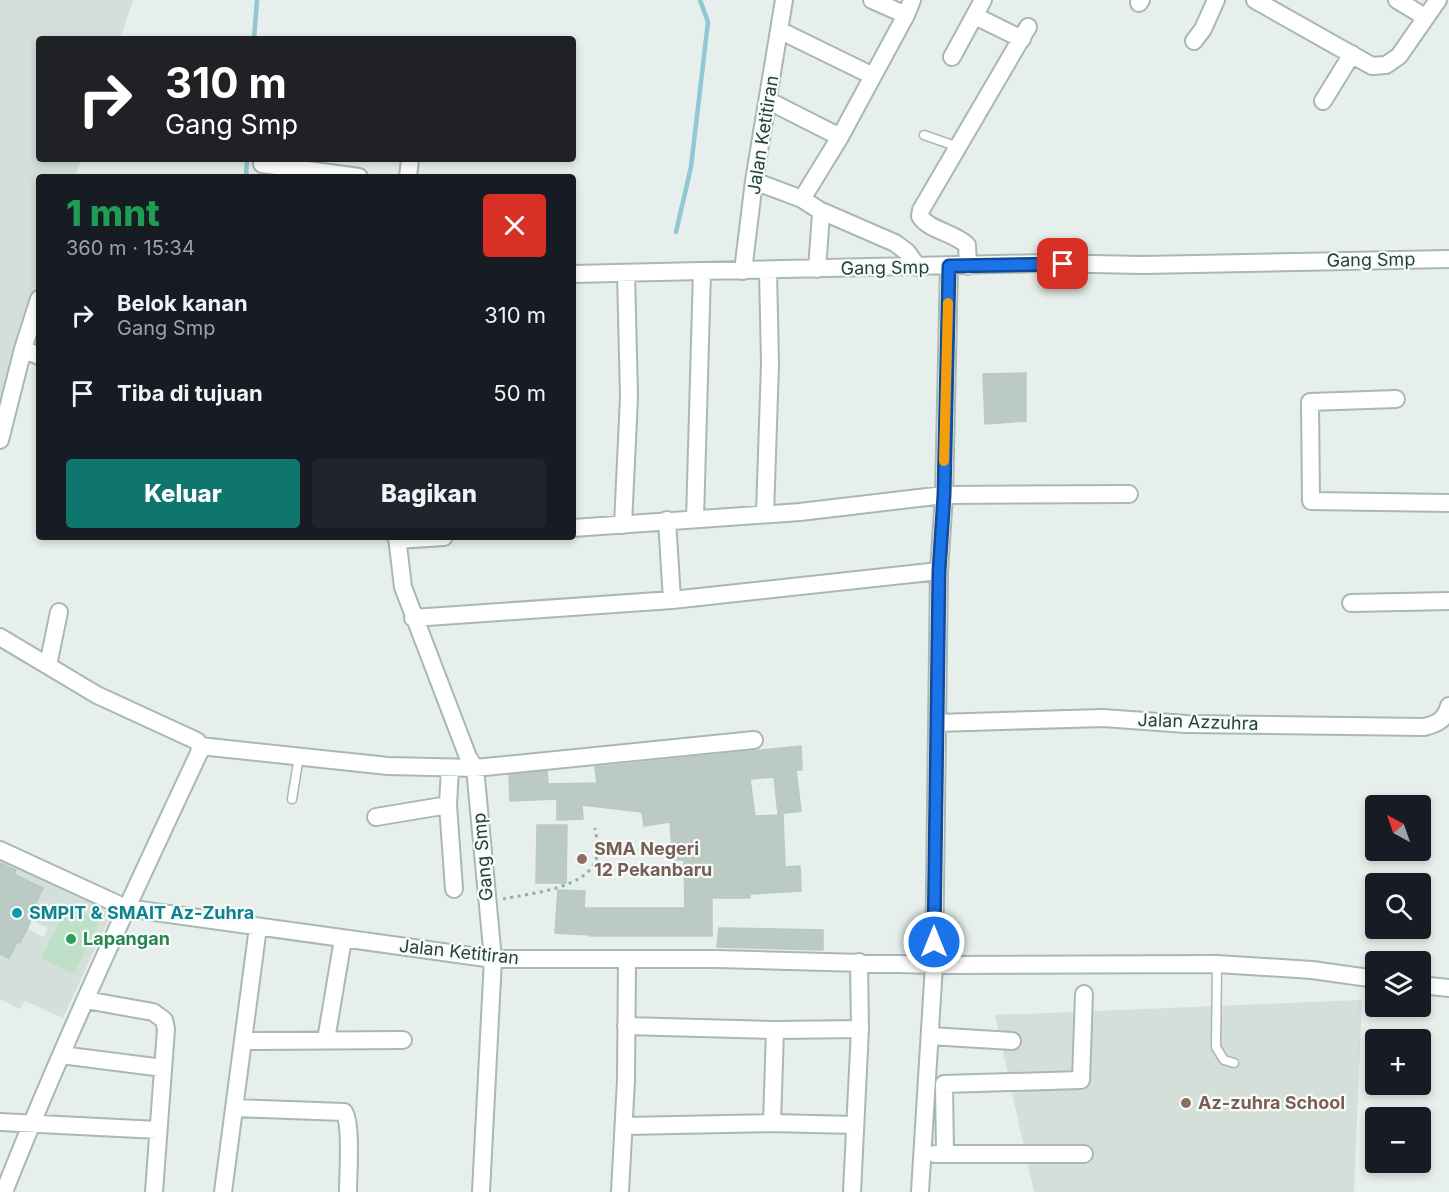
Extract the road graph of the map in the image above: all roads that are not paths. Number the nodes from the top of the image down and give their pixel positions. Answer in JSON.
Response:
{"nodes":[{"id":1,"x":784,"y":0,"type":"edge"},
{"id":2,"x":872,"y":0,"type":"edge"},
{"id":3,"x":983,"y":0,"type":"edge"},
{"id":4,"x":1216,"y":0,"type":"edge"},
{"id":5,"x":1256,"y":0,"type":"edge"},
{"id":6,"x":1397,"y":0,"type":"edge"},
{"id":7,"x":1438,"y":0,"type":"edge"},
{"id":8,"x":909,"y":7,"type":"edge"},
{"id":9,"x":975,"y":16,"type":"junction"},
{"id":10,"x":1425,"y":17,"type":"junction"},
{"id":11,"x":779,"y":30,"type":"junction"},
{"id":12,"x":1194,"y":41,"type":"dead end"},
{"id":13,"x":1352,"y":54,"type":"junction"},
{"id":14,"x":952,"y":57,"type":"dead end"},
{"id":15,"x":873,"y":76,"type":"junction"},
{"id":16,"x":769,"y":101,"type":"junction"},
{"id":17,"x":1323,"y":101,"type":"dead end"},
{"id":18,"x":924,"y":135,"type":"dead end"},
{"id":19,"x":840,"y":136,"type":"junction"},
{"id":20,"x":959,"y":147,"type":"junction"},
{"id":21,"x":262,"y":167,"type":"edge"},
{"id":22,"x":330,"y":174,"type":"edge"},
{"id":23,"x":754,"y":181,"type":"junction"},
{"id":24,"x":802,"y":199,"type":"junction"},
{"id":25,"x":819,"y":210,"type":"junction"},
{"id":26,"x":1449,"y":259,"type":"edge"},
{"id":27,"x":949,"y":266,"type":"junction"},
{"id":28,"x":969,"y":266,"type":"junction"},
{"id":29,"x":918,"y":267,"type":"junction"},
{"id":30,"x":816,"y":269,"type":"junction"},
{"id":31,"x":768,"y":270,"type":"junction"},
{"id":32,"x":743,"y":271,"type":"junction"},
{"id":33,"x":702,"y":272,"type":"junction"},
{"id":34,"x":626,"y":273,"type":"junction"},
{"id":35,"x":576,"y":274,"type":"edge"},
{"id":36,"x":36,"y":308,"type":"edge"},
{"id":37,"x":23,"y":349,"type":"junction"},
{"id":38,"x":36,"y":355,"type":"edge"},
{"id":39,"x":1396,"y":399,"type":"dead end"},
{"id":40,"x":0,"y":440,"type":"edge"},
{"id":41,"x":1129,"y":494,"type":"dead end"},
{"id":42,"x":944,"y":495,"type":"junction"},
{"id":43,"x":1449,"y":503,"type":"edge"},
{"id":44,"x":765,"y":514,"type":"junction"},
{"id":45,"x":695,"y":519,"type":"junction"},
{"id":46,"x":667,"y":520,"type":"junction"},
{"id":47,"x":623,"y":525,"type":"junction"},
{"id":48,"x":576,"y":528,"type":"edge"},
{"id":49,"x":397,"y":540,"type":"edge"},
{"id":50,"x":939,"y":571,"type":"junction"},
{"id":51,"x":672,"y":600,"type":"junction"},
{"id":52,"x":1449,"y":601,"type":"edge"},
{"id":53,"x":1351,"y":603,"type":"dead end"},
{"id":54,"x":59,"y":612,"type":"dead end"},
{"id":55,"x":414,"y":618,"type":"junction"},
{"id":56,"x":0,"y":637,"type":"edge"},
{"id":57,"x":48,"y":665,"type":"junction"},
{"id":58,"x":1449,"y":706,"type":"edge"},
{"id":59,"x":937,"y":723,"type":"junction"},
{"id":60,"x":754,"y":740,"type":"dead end"},
{"id":61,"x":201,"y":746,"type":"junction"},
{"id":62,"x":299,"y":756,"type":"junction"},
{"id":63,"x":450,"y":768,"type":"junction"},
{"id":64,"x":475,"y":768,"type":"junction"},
{"id":65,"x":292,"y":799,"type":"dead end"},
{"id":66,"x":448,"y":805,"type":"junction"},
{"id":67,"x":376,"y":816,"type":"dead end"},
{"id":68,"x":0,"y":850,"type":"edge"},
{"id":69,"x":454,"y":889,"type":"dead end"},
{"id":70,"x":126,"y":908,"type":"junction"},
{"id":71,"x":258,"y":927,"type":"junction"},
{"id":72,"x":343,"y":939,"type":"junction"},
{"id":73,"x":493,"y":959,"type":"junction"},
{"id":74,"x":627,"y":960,"type":"junction"},
{"id":75,"x":860,"y":962,"type":"junction"},
{"id":76,"x":1217,"y":964,"type":"junction"},
{"id":77,"x":934,"y":965,"type":"junction"},
{"id":78,"x":1365,"y":977,"type":"edge"},
{"id":79,"x":1431,"y":986,"type":"edge"},
{"id":80,"x":1449,"y":988,"type":"edge"},
{"id":81,"x":1084,"y":994,"type":"dead end"},
{"id":82,"x":86,"y":1000,"type":"junction"},
{"id":83,"x":626,"y":1026,"type":"junction"},
{"id":84,"x":860,"y":1029,"type":"junction"},
{"id":85,"x":775,"y":1030,"type":"junction"},
{"id":86,"x":930,"y":1036,"type":"junction"},
{"id":87,"x":326,"y":1040,"type":"junction"},
{"id":88,"x":403,"y":1040,"type":"dead end"},
{"id":89,"x":243,"y":1041,"type":"junction"},
{"id":90,"x":1012,"y":1041,"type":"dead end"},
{"id":91,"x":61,"y":1055,"type":"junction"},
{"id":92,"x":1234,"y":1063,"type":"dead end"},
{"id":93,"x":163,"y":1068,"type":"junction"},
{"id":94,"x":234,"y":1108,"type":"junction"},
{"id":95,"x":0,"y":1122,"type":"edge"},
{"id":96,"x":772,"y":1123,"type":"junction"},
{"id":97,"x":31,"y":1125,"type":"junction"},
{"id":98,"x":855,"y":1125,"type":"junction"},
{"id":99,"x":624,"y":1126,"type":"junction"},
{"id":100,"x":158,"y":1130,"type":"junction"},
{"id":101,"x":922,"y":1154,"type":"junction"},
{"id":102,"x":945,"y":1154,"type":"junction"},
{"id":103,"x":1084,"y":1154,"type":"dead end"},
{"id":104,"x":4,"y":1192,"type":"edge"},
{"id":105,"x":154,"y":1192,"type":"edge"},
{"id":106,"x":223,"y":1192,"type":"edge"},
{"id":107,"x":348,"y":1192,"type":"edge"},
{"id":108,"x":481,"y":1192,"type":"edge"},
{"id":109,"x":621,"y":1192,"type":"edge"},
{"id":110,"x":852,"y":1192,"type":"edge"},
{"id":111,"x":920,"y":1192,"type":"edge"}],
"edges":[{"from":1,"to":11,"type":"street","name":"Jalan Ketitiran"},
{"from":2,"to":8,"type":"street"},
{"from":3,"to":9,"type":"street"},
{"from":4,"to":12,"type":"street"},
{"from":5,"to":13,"type":"street"},
{"from":6,"to":10,"type":"street"},
{"from":7,"to":10,"type":"street"},
{"from":8,"to":15,"type":"street"},
{"from":9,"to":14,"type":"street"},
{"from":9,"to":20,"type":"street"},
{"from":10,"to":13,"type":"street"},
{"from":11,"to":15,"type":"street"},
{"from":11,"to":16,"type":"street","name":"Jalan Ketitiran"},
{"from":13,"to":17,"type":"street"},
{"from":15,"to":19,"type":"street"},
{"from":16,"to":19,"type":"street"},
{"from":16,"to":23,"type":"street","name":"Jalan Ketitiran"},
{"from":18,"to":20,"type":"lane"},
{"from":19,"to":24,"type":"street"},
{"from":20,"to":28,"type":"street"},
{"from":21,"to":22,"type":"street"},
{"from":23,"to":24,"type":"street"},
{"from":23,"to":32,"type":"street","name":"Jalan Ketitiran"},
{"from":24,"to":25,"type":"street"},
{"from":25,"to":29,"type":"street"},
{"from":25,"to":30,"type":"street"},
{"from":26,"to":28,"type":"street","name":"Gang Smp"},
{"from":27,"to":28,"type":"street","name":"Gang Smp"},
{"from":27,"to":29,"type":"street","name":"Gang Smp"},
{"from":27,"to":42,"type":"street"},
{"from":29,"to":30,"type":"street","name":"Gang Smp"},
{"from":30,"to":31,"type":"street","name":"Gang Smp"},
{"from":31,"to":32,"type":"street","name":"Gang Smp"},
{"from":31,"to":44,"type":"street"},
{"from":32,"to":33,"type":"street","name":"Gang Smp"},
{"from":33,"to":34,"type":"street","name":"Gang Smp"},
{"from":33,"to":45,"type":"street"},
{"from":34,"to":35,"type":"street","name":"Gang Smp"},
{"from":34,"to":47,"type":"street"},
{"from":36,"to":37,"type":"street"},
{"from":37,"to":38,"type":"street"},
{"from":37,"to":40,"type":"street"},
{"from":39,"to":43,"type":"street"},
{"from":41,"to":42,"type":"street"},
{"from":42,"to":44,"type":"street"},
{"from":42,"to":50,"type":"street"},
{"from":44,"to":45,"type":"street"},
{"from":45,"to":46,"type":"street"},
{"from":46,"to":47,"type":"street"},
{"from":46,"to":51,"type":"street"},
{"from":47,"to":48,"type":"street"},
{"from":49,"to":55,"type":"street","name":"Gang Smp"},
{"from":50,"to":51,"type":"street"},
{"from":50,"to":59,"type":"street"},
{"from":51,"to":55,"type":"street"},
{"from":52,"to":53,"type":"street"},
{"from":54,"to":57,"type":"street"},
{"from":55,"to":64,"type":"street","name":"Gang Smp"},
{"from":56,"to":57,"type":"street"},
{"from":57,"to":61,"type":"street"},
{"from":58,"to":59,"type":"street","name":"Jalan Azzuhra"},
{"from":59,"to":77,"type":"street"},
{"from":60,"to":64,"type":"street"},
{"from":61,"to":62,"type":"street"},
{"from":61,"to":70,"type":"street"},
{"from":62,"to":63,"type":"street"},
{"from":62,"to":65,"type":"lane"},
{"from":63,"to":64,"type":"street"},
{"from":63,"to":66,"type":"street"},
{"from":64,"to":73,"type":"street","name":"Gang Smp"},
{"from":66,"to":67,"type":"street"},
{"from":66,"to":69,"type":"street"},
{"from":68,"to":70,"type":"street","name":"Jalan Ketitiran"},
{"from":70,"to":71,"type":"street","name":"Jalan Ketitiran"},
{"from":70,"to":82,"type":"street"},
{"from":71,"to":72,"type":"street","name":"Jalan Ketitiran"},
{"from":71,"to":89,"type":"street"},
{"from":72,"to":73,"type":"street","name":"Jalan Ketitiran"},
{"from":72,"to":87,"type":"street"},
{"from":73,"to":74,"type":"street","name":"Jalan Ketitiran"},
{"from":73,"to":108,"type":"street","name":"Gang Smp"},
{"from":74,"to":75,"type":"street","name":"Jalan Ketitiran"},
{"from":74,"to":83,"type":"street"},
{"from":75,"to":77,"type":"street","name":"Jalan Ketitiran"},
{"from":75,"to":84,"type":"street"},
{"from":76,"to":77,"type":"street","name":"Jalan Ketitiran"},
{"from":76,"to":78,"type":"street","name":"Jalan Ketitiran"},
{"from":76,"to":92,"type":"lane"},
{"from":77,"to":86,"type":"street"},
{"from":79,"to":80,"type":"street"},
{"from":81,"to":102,"type":"street"},
{"from":82,"to":91,"type":"street"},
{"from":82,"to":93,"type":"street"},
{"from":83,"to":85,"type":"street"},
{"from":83,"to":99,"type":"street"},
{"from":84,"to":85,"type":"street"},
{"from":84,"to":98,"type":"street"},
{"from":85,"to":96,"type":"street"},
{"from":86,"to":90,"type":"street"},
{"from":86,"to":101,"type":"street"},
{"from":87,"to":88,"type":"street"},
{"from":87,"to":89,"type":"street"},
{"from":89,"to":94,"type":"street"},
{"from":91,"to":93,"type":"street"},
{"from":91,"to":97,"type":"street"},
{"from":93,"to":100,"type":"street"},
{"from":94,"to":106,"type":"street"},
{"from":94,"to":107,"type":"street"},
{"from":95,"to":97,"type":"street"},
{"from":96,"to":98,"type":"street"},
{"from":96,"to":99,"type":"street"},
{"from":97,"to":100,"type":"street"},
{"from":97,"to":104,"type":"street"},
{"from":98,"to":110,"type":"street"},
{"from":99,"to":109,"type":"street"},
{"from":100,"to":105,"type":"street"},
{"from":101,"to":102,"type":"street"},
{"from":101,"to":111,"type":"street"},
{"from":102,"to":103,"type":"street"}]}
